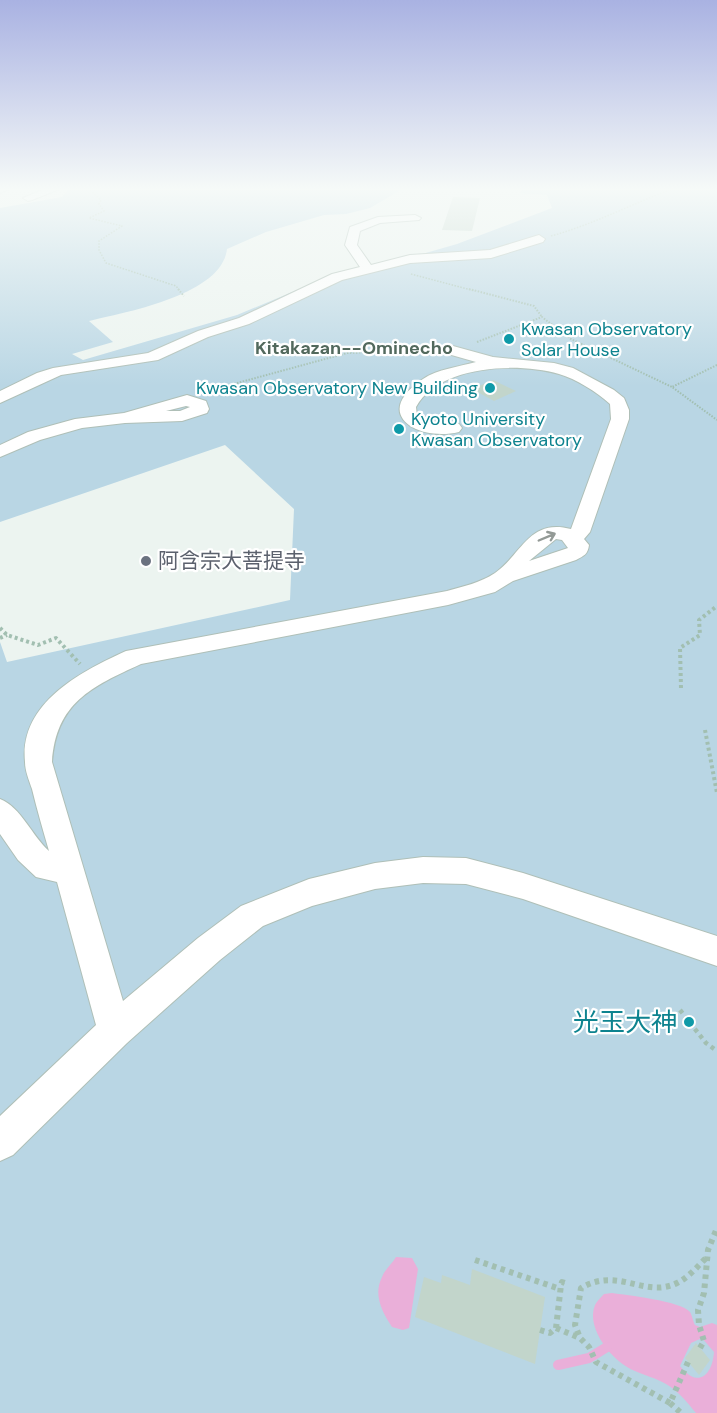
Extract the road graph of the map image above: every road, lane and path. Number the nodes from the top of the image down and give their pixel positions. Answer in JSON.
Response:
{"nodes":[{"id":1,"x":101,"y":254,"type":"edge"},
{"id":2,"x":358,"y":254,"type":"edge"},
{"id":3,"x":491,"y":254,"type":"edge"},
{"id":4,"x":368,"y":268,"type":"junction"},
{"id":5,"x":401,"y":274,"type":"dead end"},
{"id":6,"x":184,"y":296,"type":"dead end"},
{"id":7,"x":543,"y":317,"type":"junction"},
{"id":8,"x":453,"y":351,"type":"junction"},
{"id":9,"x":492,"y":362,"type":"junction"},
{"id":10,"x":717,"y":365,"type":"edge"},
{"id":11,"x":672,"y":387,"type":"junction"},
{"id":12,"x":202,"y":394,"type":"dead end"},
{"id":13,"x":0,"y":398,"type":"edge"},
{"id":14,"x":177,"y":410,"type":"dead end"},
{"id":15,"x":717,"y":420,"type":"edge"},
{"id":16,"x":453,"y":428,"type":"dead end"},
{"id":17,"x":0,"y":452,"type":"edge"},
{"id":18,"x":717,"y":606,"type":"edge"},
{"id":19,"x":0,"y":628,"type":"edge"},
{"id":20,"x":7,"y":635,"type":"junction"},
{"id":21,"x":0,"y":638,"type":"edge"},
{"id":22,"x":93,"y":677,"type":"junction"},
{"id":23,"x":681,"y":688,"type":"dead end"},
{"id":24,"x":705,"y":730,"type":"dead end"},
{"id":25,"x":717,"y":793,"type":"edge"},
{"id":26,"x":0,"y":811,"type":"edge"},
{"id":27,"x":69,"y":872,"type":"junction"},
{"id":28,"x":717,"y":951,"type":"edge"},
{"id":29,"x":680,"y":1010,"type":"dead end"},
{"id":30,"x":115,"y":1032,"type":"junction"},
{"id":31,"x":717,"y":1051,"type":"edge"},
{"id":32,"x":0,"y":1142,"type":"edge"},
{"id":33,"x":717,"y":1228,"type":"edge"},
{"id":34,"x":705,"y":1258,"type":"junction"},
{"id":35,"x":475,"y":1260,"type":"dead end"},
{"id":36,"x":567,"y":1284,"type":"dead end"},
{"id":37,"x":560,"y":1289,"type":"junction"},
{"id":38,"x":699,"y":1325,"type":"joint"},
{"id":39,"x":556,"y":1328,"type":"junction"},
{"id":40,"x":540,"y":1330,"type":"dead end"},
{"id":41,"x":580,"y":1338,"type":"junction"},
{"id":42,"x":704,"y":1341,"type":"joint"},
{"id":43,"x":700,"y":1348,"type":"dead end"},
{"id":44,"x":688,"y":1362,"type":"dead end"},
{"id":45,"x":670,"y":1403,"type":"junction"},
{"id":46,"x":681,"y":1413,"type":"edge"}],
"edges":[{"from":1,"to":6,"type":"path"},
{"from":2,"to":4,"type":"street"},
{"from":3,"to":4,"type":"street"},
{"from":4,"to":13,"type":"street"},
{"from":5,"to":7,"type":"path"},
{"from":7,"to":8,"type":"path"},
{"from":7,"to":11,"type":"path"},
{"from":8,"to":9,"type":"street"},
{"from":8,"to":12,"type":"path"},
{"from":9,"to":16,"type":"street"},
{"from":9,"to":22,"type":"street"},
{"from":10,"to":11,"type":"path"},
{"from":11,"to":15,"type":"path"},
{"from":14,"to":17,"type":"street"},
{"from":18,"to":23,"type":"path"},
{"from":19,"to":20,"type":"path"},
{"from":20,"to":21,"type":"path"},
{"from":20,"to":22,"type":"path"},
{"from":22,"to":27,"type":"street"},
{"from":24,"to":25,"type":"path"},
{"from":26,"to":27,"type":"street"},
{"from":27,"to":30,"type":"street"},
{"from":28,"to":30,"type":"street"},
{"from":29,"to":31,"type":"path"},
{"from":30,"to":32,"type":"street"},
{"from":33,"to":34,"type":"path"},
{"from":34,"to":38,"type":"path"},
{"from":34,"to":41,"type":"path"},
{"from":35,"to":37,"type":"path"},
{"from":36,"to":37,"type":"path"},
{"from":37,"to":39,"type":"path"},
{"from":38,"to":42,"type":"path"},
{"from":39,"to":40,"type":"path"},
{"from":39,"to":41,"type":"path"},
{"from":41,"to":45,"type":"path"},
{"from":42,"to":43,"type":"path"},
{"from":44,"to":45,"type":"path"},
{"from":45,"to":46,"type":"path"}]}
